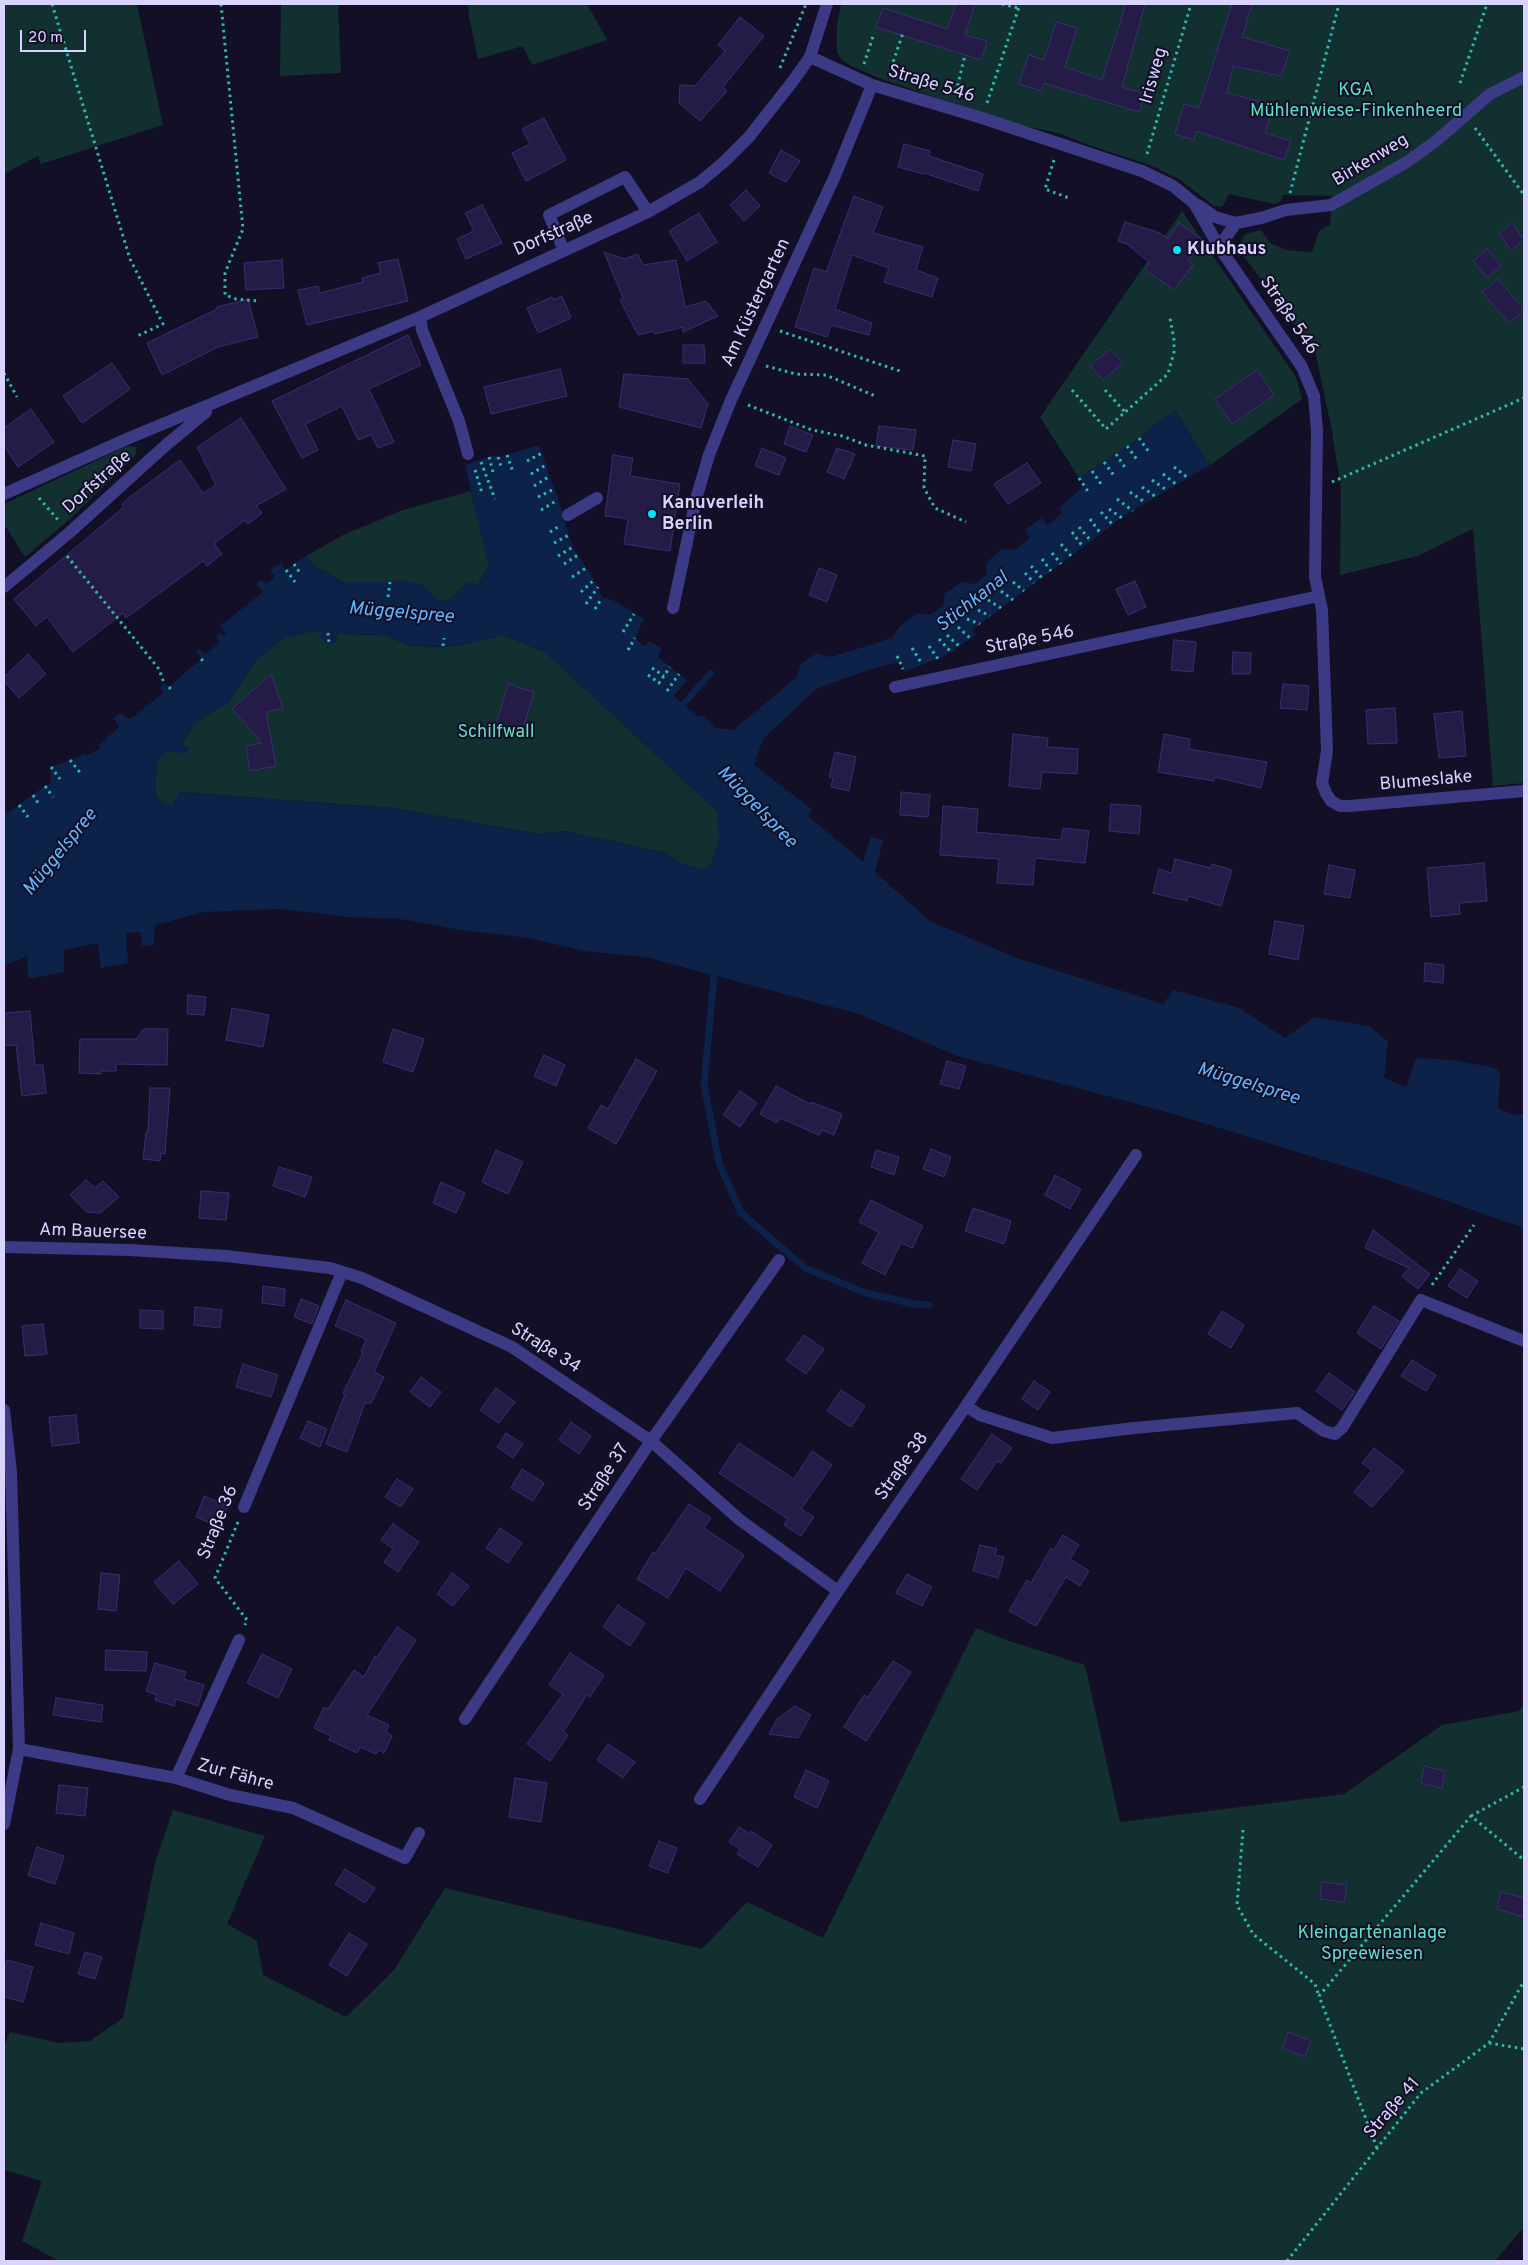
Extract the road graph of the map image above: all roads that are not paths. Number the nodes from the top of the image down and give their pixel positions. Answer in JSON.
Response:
{"nodes":[{"id":1,"x":827,"y":4,"type":"edge"},
{"id":2,"x":810,"y":57,"type":"junction"},
{"id":3,"x":1524,"y":77,"type":"edge"},
{"id":4,"x":872,"y":85,"type":"junction"},
{"id":5,"x":1194,"y":203,"type":"junction"},
{"id":6,"x":648,"y":212,"type":"junction"},
{"id":7,"x":1236,"y":223,"type":"junction"},
{"id":8,"x":1219,"y":247,"type":"junction"},
{"id":9,"x":564,"y":251,"type":"junction"},
{"id":10,"x":420,"y":317,"type":"junction"},
{"id":11,"x":215,"y":404,"type":"junction"},
{"id":12,"x":470,"y":458,"type":"road end"},
{"id":13,"x":4,"y":494,"type":"edge"},
{"id":14,"x":597,"y":498,"type":"dead end"},
{"id":15,"x":568,"y":515,"type":"dead end"},
{"id":16,"x":4,"y":587,"type":"edge"},
{"id":17,"x":1319,"y":596,"type":"junction"},
{"id":18,"x":673,"y":608,"type":"dead end"},
{"id":19,"x":894,"y":687,"type":"dead end"},
{"id":20,"x":1524,"y":791,"type":"edge"},
{"id":21,"x":1331,"y":800,"type":"joint"},
{"id":22,"x":1136,"y":1155,"type":"dead end"},
{"id":23,"x":4,"y":1247,"type":"edge"},
{"id":24,"x":180,"y":1254,"type":"joint"},
{"id":25,"x":779,"y":1260,"type":"dead end"},
{"id":26,"x":342,"y":1272,"type":"junction"},
{"id":27,"x":1524,"y":1341,"type":"edge"},
{"id":28,"x":966,"y":1406,"type":"junction"},
{"id":29,"x":4,"y":1410,"type":"edge"},
{"id":30,"x":651,"y":1441,"type":"junction"},
{"id":31,"x":244,"y":1506,"type":"road end"},
{"id":32,"x":838,"y":1591,"type":"junction"},
{"id":33,"x":239,"y":1640,"type":"road end"},
{"id":34,"x":465,"y":1719,"type":"dead end"},
{"id":35,"x":19,"y":1749,"type":"junction"},
{"id":36,"x":176,"y":1778,"type":"junction"},
{"id":37,"x":700,"y":1799,"type":"dead end"},
{"id":38,"x":4,"y":1824,"type":"edge"},
{"id":39,"x":419,"y":1833,"type":"dead end"}],
"edges":[{"from":1,"to":2,"type":"street","name":"Dorfstraße"},
{"from":2,"to":4,"type":"street"},
{"from":2,"to":6,"type":"street","name":"Dorfstraße"},
{"from":3,"to":7,"type":"street","name":"Birkenweg"},
{"from":4,"to":5,"type":"street","name":"Straße 546"},
{"from":4,"to":18,"type":"street","name":"Am Küstergarten"},
{"from":5,"to":7,"type":"street"},
{"from":5,"to":8,"type":"street","name":"Straße 546"},
{"from":6,"to":9,"type":"street","name":"Dorfstraße"},
{"from":6,"to":9,"type":"street"},
{"from":7,"to":8,"type":"street"},
{"from":8,"to":17,"type":"street","name":"Straße 546"},
{"from":9,"to":10,"type":"street","name":"Dorfstraße"},
{"from":10,"to":11,"type":"street","name":"Dorfstraße"},
{"from":10,"to":12,"type":"street"},
{"from":11,"to":13,"type":"street","name":"Dorfstraße"},
{"from":11,"to":16,"type":"street","name":"Dorfstraße"},
{"from":14,"to":15,"type":"street"},
{"from":17,"to":19,"type":"street","name":"Straße 546"},
{"from":17,"to":21,"type":"street","name":"Straße 546"},
{"from":20,"to":21,"type":"street","name":"Blumeslake"},
{"from":22,"to":28,"type":"street","name":"Straße 38"},
{"from":23,"to":24,"type":"street","name":"Am Bauersee"},
{"from":24,"to":26,"type":"street","name":"Straße 34"},
{"from":25,"to":30,"type":"street","name":"Straße 37"},
{"from":26,"to":30,"type":"street","name":"Straße 34"},
{"from":26,"to":31,"type":"street","name":"Straße 36"},
{"from":27,"to":28,"type":"street"},
{"from":28,"to":32,"type":"street","name":"Straße 38"},
{"from":29,"to":35,"type":"street"},
{"from":30,"to":32,"type":"street","name":"Straße 34"},
{"from":30,"to":34,"type":"street","name":"Straße 37"},
{"from":32,"to":37,"type":"street","name":"Straße 38"},
{"from":33,"to":36,"type":"street"},
{"from":35,"to":36,"type":"street","name":"Zur Fähre"},
{"from":35,"to":38,"type":"street"},
{"from":36,"to":39,"type":"street","name":"Zur Fähre"}]}
